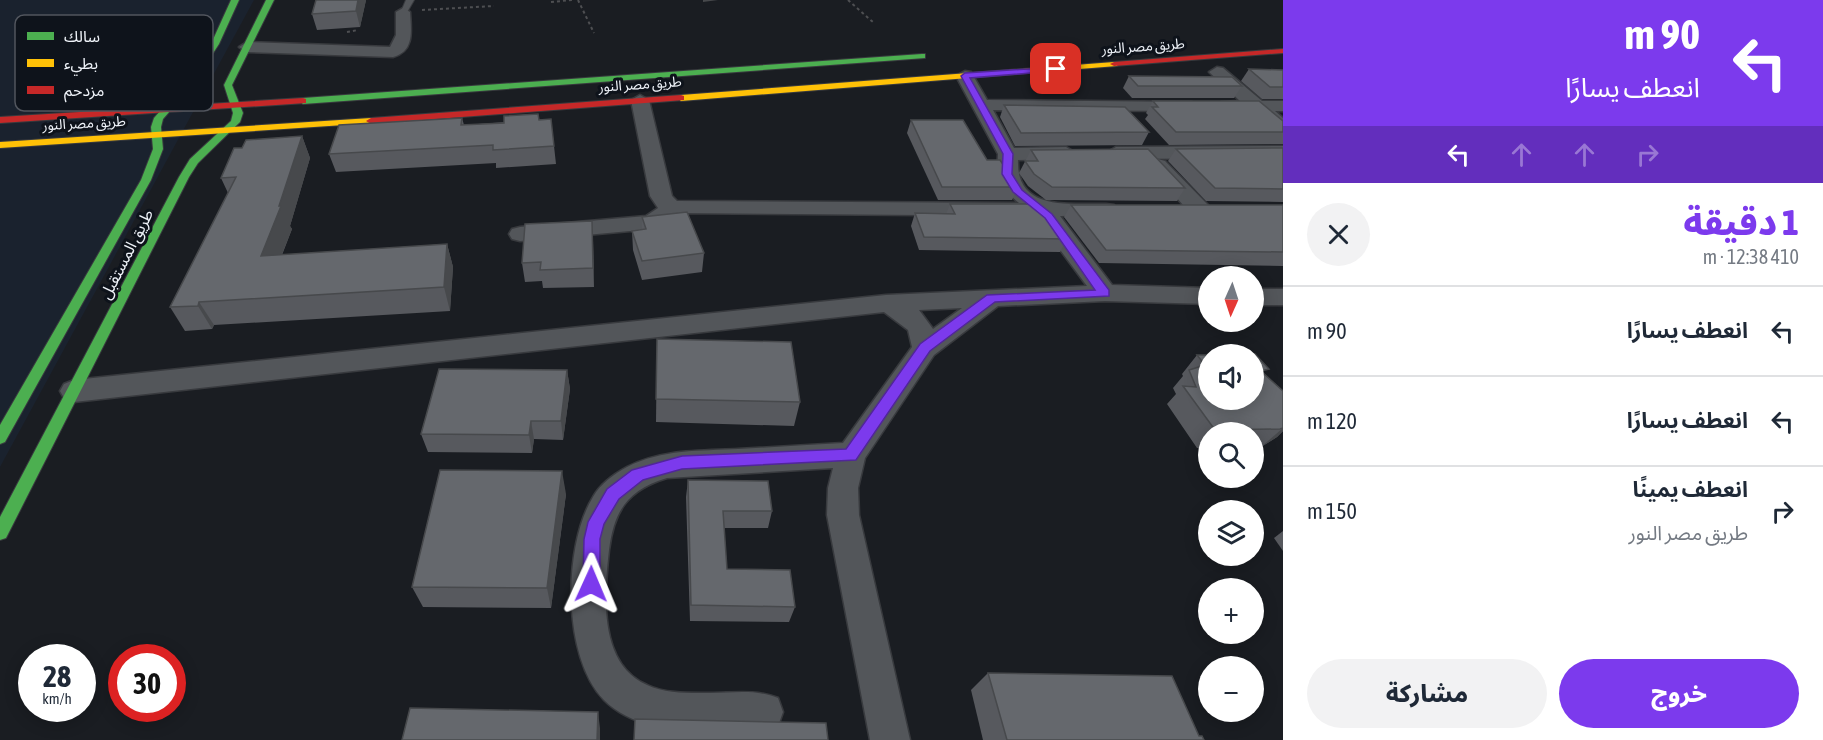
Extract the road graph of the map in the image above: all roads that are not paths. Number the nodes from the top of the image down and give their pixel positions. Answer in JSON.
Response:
{"nodes":[{"id":1,"x":235,"y":0,"type":"edge"},
{"id":2,"x":270,"y":0,"type":"edge"},
{"id":3,"x":407,"y":6,"type":"edge"},
{"id":4,"x":213,"y":47,"type":"edge"},
{"id":5,"x":247,"y":47,"type":"junction"},
{"id":6,"x":1283,"y":51,"type":"edge"},
{"id":7,"x":940,"y":54,"type":"dead end"},
{"id":8,"x":235,"y":70,"type":"junction"},
{"id":9,"x":213,"y":72,"type":"edge"},
{"id":10,"x":1217,"y":72,"type":"dead end"},
{"id":11,"x":965,"y":76,"type":"junction"},
{"id":12,"x":394,"y":95,"type":"junction"},
{"id":13,"x":640,"y":100,"type":"junction"},
{"id":14,"x":235,"y":105,"type":"junction"},
{"id":15,"x":982,"y":105,"type":"junction"},
{"id":16,"x":1120,"y":106,"type":"junction"},
{"id":17,"x":1257,"y":106,"type":"junction"},
{"id":18,"x":1283,"y":106,"type":"edge"},
{"id":19,"x":213,"y":107,"type":"edge"},
{"id":20,"x":150,"y":111,"type":"edge"},
{"id":21,"x":166,"y":111,"type":"edge"},
{"id":22,"x":34,"y":118,"type":"junction"},
{"id":23,"x":0,"y":120,"type":"edge"},
{"id":24,"x":391,"y":120,"type":"junction"},
{"id":25,"x":1134,"y":122,"type":"edge"},
{"id":26,"x":1283,"y":128,"type":"edge"},
{"id":27,"x":225,"y":132,"type":"junction"},
{"id":28,"x":157,"y":136,"type":"junction"},
{"id":29,"x":91,"y":139,"type":"junction"},
{"id":30,"x":15,"y":144,"type":"junction"},
{"id":31,"x":0,"y":145,"type":"edge"},
{"id":32,"x":1153,"y":148,"type":"junction"},
{"id":33,"x":116,"y":152,"type":"dead end"},
{"id":34,"x":1283,"y":152,"type":"edge"},
{"id":35,"x":1008,"y":154,"type":"junction"},
{"id":36,"x":141,"y":175,"type":"junction"},
{"id":37,"x":184,"y":177,"type":"junction"},
{"id":38,"x":674,"y":207,"type":"junction"},
{"id":39,"x":1040,"y":210,"type":"junction"},
{"id":40,"x":1132,"y":210,"type":"edge"},
{"id":41,"x":1166,"y":210,"type":"edge"},
{"id":42,"x":1200,"y":210,"type":"junction"},
{"id":43,"x":1224,"y":210,"type":"edge"},
{"id":44,"x":520,"y":234,"type":"dead end"},
{"id":45,"x":1105,"y":293,"type":"junction"},
{"id":46,"x":1198,"y":296,"type":"edge"},
{"id":47,"x":1264,"y":297,"type":"edge"},
{"id":48,"x":1283,"y":297,"type":"edge"},
{"id":49,"x":992,"y":298,"type":"junction"},
{"id":50,"x":886,"y":303,"type":"junction"},
{"id":51,"x":925,"y":348,"type":"junction"},
{"id":52,"x":74,"y":391,"type":"junction"},
{"id":53,"x":0,"y":438,"type":"edge"},
{"id":54,"x":851,"y":455,"type":"junction"},
{"id":55,"x":0,"y":533,"type":"edge"},
{"id":56,"x":764,"y":712,"type":"dead end"},
{"id":57,"x":890,"y":740,"type":"edge"}],
"edges":[{"from":1,"to":4,"type":"street","name":"طريق المستقبل"},
{"from":2,"to":5,"type":"street","name":"طريق المستقبل"},
{"from":3,"to":5,"type":"street"},
{"from":5,"to":8,"type":"street","name":"طريق المستقبل"},
{"from":6,"to":11,"type":"street","name":"طريق مصر النور"},
{"from":7,"to":12,"type":"street","name":"طريق مصر النور"},
{"from":8,"to":9,"type":"street"},
{"from":8,"to":14,"type":"street","name":"طريق المستقبل"},
{"from":10,"to":17,"type":"street"},
{"from":11,"to":13,"type":"street","name":"طريق مصر النور"},
{"from":11,"to":15,"type":"street"},
{"from":12,"to":14,"type":"street","name":"طريق مصر النور"},
{"from":12,"to":24,"type":"street"},
{"from":13,"to":24,"type":"street","name":"طريق مصر النور"},
{"from":13,"to":38,"type":"street"},
{"from":14,"to":19,"type":"street","name":"طريق مصر النور"},
{"from":14,"to":27,"type":"street","name":"طريق المستقبل"},
{"from":15,"to":16,"type":"street"},
{"from":15,"to":35,"type":"street"},
{"from":16,"to":17,"type":"street"},
{"from":16,"to":25,"type":"street"},
{"from":17,"to":18,"type":"street"},
{"from":17,"to":26,"type":"street"},
{"from":20,"to":22,"type":"street","name":"طريق مصر النور"},
{"from":21,"to":28,"type":"street","name":"طريق المستقبل"},
{"from":22,"to":23,"type":"street","name":"طريق مصر النور"},
{"from":22,"to":30,"type":"street"},
{"from":24,"to":27,"type":"street","name":"طريق مصر النور"},
{"from":27,"to":28,"type":"street","name":"طريق مصر النور"},
{"from":27,"to":37,"type":"street","name":"طريق المستقبل"},
{"from":28,"to":29,"type":"street","name":"طريق مصر النور"},
{"from":28,"to":36,"type":"street","name":"طريق المستقبل"},
{"from":29,"to":30,"type":"street","name":"طريق مصر النور"},
{"from":29,"to":33,"type":"street"},
{"from":30,"to":31,"type":"street","name":"طريق مصر النور"},
{"from":32,"to":34,"type":"street"},
{"from":32,"to":35,"type":"street"},
{"from":32,"to":42,"type":"street"},
{"from":35,"to":39,"type":"street"},
{"from":36,"to":37,"type":"street"},
{"from":36,"to":53,"type":"street","name":"طريق المستقبل"},
{"from":37,"to":52,"type":"street","name":"طريق المستقبل"},
{"from":38,"to":39,"type":"street"},
{"from":38,"to":44,"type":"street"},
{"from":39,"to":40,"type":"street"},
{"from":39,"to":45,"type":"street"},
{"from":41,"to":42,"type":"street"},
{"from":42,"to":43,"type":"street"},
{"from":45,"to":46,"type":"street"},
{"from":45,"to":49,"type":"street"},
{"from":47,"to":48,"type":"street"},
{"from":49,"to":50,"type":"street"},
{"from":49,"to":51,"type":"street"},
{"from":50,"to":51,"type":"street"},
{"from":50,"to":52,"type":"street"},
{"from":51,"to":54,"type":"street"},
{"from":52,"to":55,"type":"street","name":"طريق المستقبل"},
{"from":54,"to":56,"type":"street"},
{"from":54,"to":57,"type":"street"}]}
